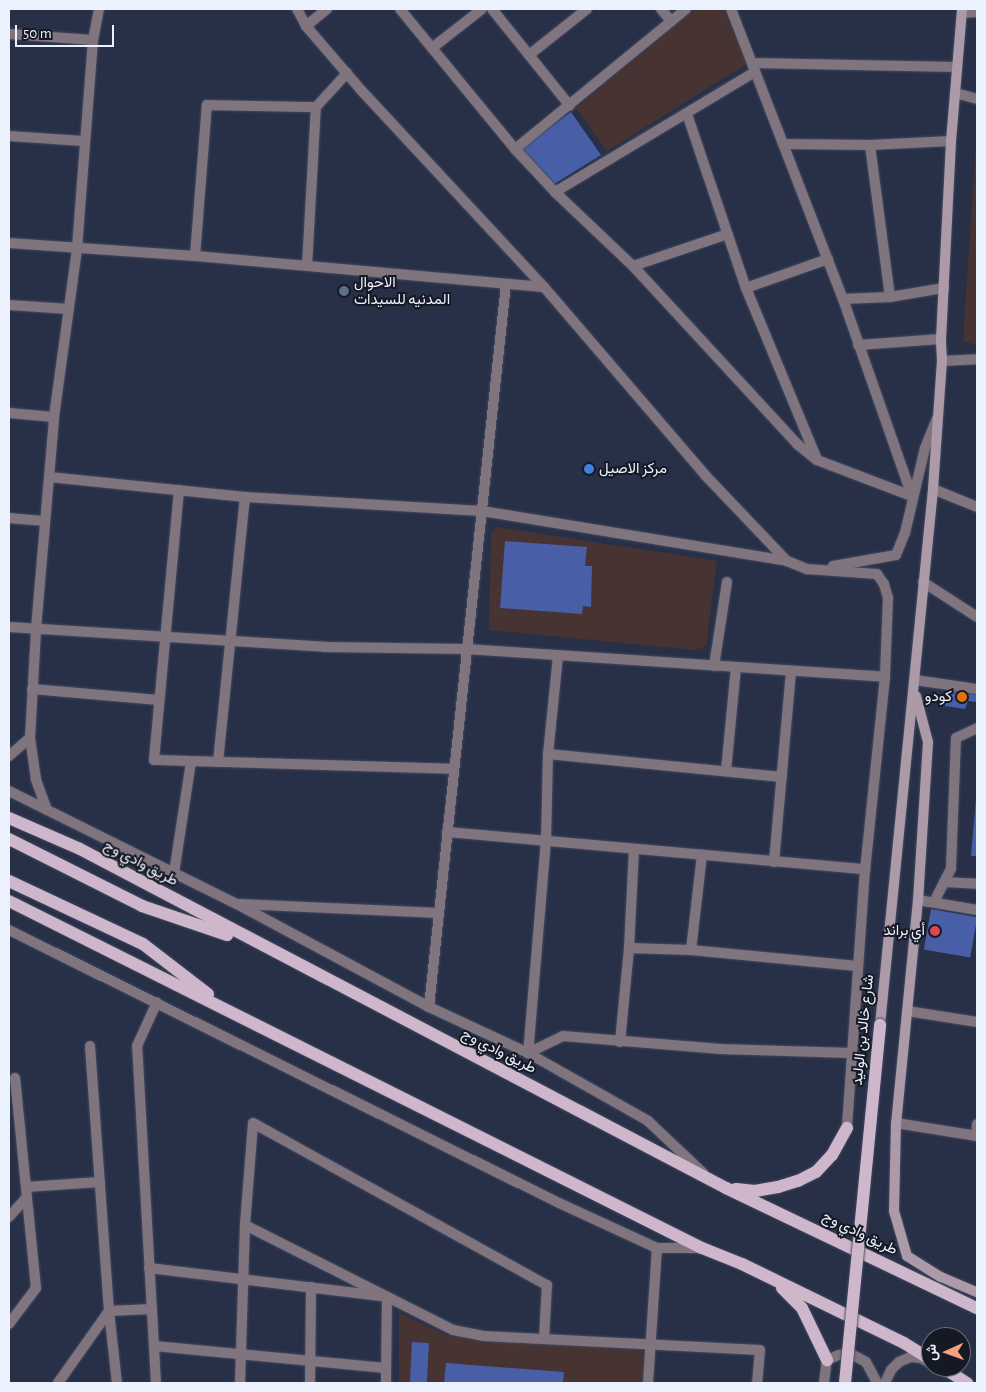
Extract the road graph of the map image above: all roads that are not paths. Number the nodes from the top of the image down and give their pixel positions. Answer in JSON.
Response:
{"nodes":[{"id":1,"x":99,"y":9,"type":"edge"},
{"id":2,"x":297,"y":9,"type":"edge"},
{"id":3,"x":327,"y":9,"type":"edge"},
{"id":4,"x":400,"y":9,"type":"edge"},
{"id":5,"x":482,"y":9,"type":"edge"},
{"id":6,"x":492,"y":9,"type":"edge"},
{"id":7,"x":587,"y":9,"type":"edge"},
{"id":8,"x":661,"y":9,"type":"edge"},
{"id":9,"x":686,"y":9,"type":"edge"},
{"id":10,"x":730,"y":9,"type":"edge"},
{"id":11,"x":962,"y":11,"type":"edge"},
{"id":12,"x":977,"y":12,"type":"edge"},
{"id":13,"x":671,"y":21,"type":"junction"},
{"id":14,"x":306,"y":26,"type":"junction"},
{"id":15,"x":9,"y":34,"type":"edge"},
{"id":16,"x":93,"y":40,"type":"junction"},
{"id":17,"x":432,"y":48,"type":"junction"},
{"id":18,"x":529,"y":55,"type":"junction"},
{"id":19,"x":958,"y":67,"type":"junction"},
{"id":20,"x":753,"y":68,"type":"junction"},
{"id":21,"x":347,"y":73,"type":"junction"},
{"id":22,"x":955,"y":93,"type":"junction"},
{"id":23,"x":977,"y":99,"type":"edge"},
{"id":24,"x":570,"y":106,"type":"junction"},
{"id":25,"x":316,"y":107,"type":"junction"},
{"id":26,"x":687,"y":114,"type":"junction"},
{"id":27,"x":9,"y":136,"type":"edge"},
{"id":28,"x":83,"y":141,"type":"junction"},
{"id":29,"x":951,"y":141,"type":"junction"},
{"id":30,"x":783,"y":144,"type":"junction"},
{"id":31,"x":870,"y":145,"type":"junction"},
{"id":32,"x":515,"y":149,"type":"junction"},
{"id":33,"x":555,"y":192,"type":"junction"},
{"id":34,"x":728,"y":234,"type":"junction"},
{"id":35,"x":9,"y":243,"type":"edge"},
{"id":36,"x":77,"y":248,"type":"junction"},
{"id":37,"x":195,"y":256,"type":"junction"},
{"id":38,"x":828,"y":259,"type":"junction"},
{"id":39,"x":306,"y":266,"type":"junction"},
{"id":40,"x":633,"y":266,"type":"junction"},
{"id":41,"x":506,"y":284,"type":"junction"},
{"id":42,"x":544,"y":287,"type":"junction"},
{"id":43,"x":746,"y":288,"type":"junction"},
{"id":44,"x":944,"y":288,"type":"junction"},
{"id":45,"x":890,"y":297,"type":"junction"},
{"id":46,"x":843,"y":299,"type":"junction"},
{"id":47,"x":9,"y":305,"type":"edge"},
{"id":48,"x":69,"y":309,"type":"junction"},
{"id":49,"x":941,"y":339,"type":"junction"},
{"id":50,"x":858,"y":345,"type":"junction"},
{"id":51,"x":977,"y":359,"type":"edge"},
{"id":52,"x":942,"y":361,"type":"junction"},
{"id":53,"x":9,"y":413,"type":"edge"},
{"id":54,"x":938,"y":415,"type":"junction"},
{"id":55,"x":54,"y":417,"type":"junction"},
{"id":56,"x":817,"y":460,"type":"junction"},
{"id":57,"x":49,"y":477,"type":"junction"},
{"id":58,"x":934,"y":489,"type":"junction"},
{"id":59,"x":180,"y":490,"type":"junction"},
{"id":60,"x":912,"y":496,"type":"junction"},
{"id":61,"x":245,"y":497,"type":"junction"},
{"id":62,"x":977,"y":507,"type":"edge"},
{"id":63,"x":482,"y":512,"type":"junction"},
{"id":64,"x":9,"y":518,"type":"edge"},
{"id":65,"x":44,"y":521,"type":"junction"},
{"id":66,"x":787,"y":561,"type":"junction"},
{"id":67,"x":807,"y":569,"type":"junction"},
{"id":68,"x":727,"y":582,"type":"dead end"},
{"id":69,"x":923,"y":582,"type":"junction"},
{"id":70,"x":977,"y":618,"type":"edge"},
{"id":71,"x":9,"y":627,"type":"edge"},
{"id":72,"x":36,"y":629,"type":"junction"},
{"id":73,"x":165,"y":639,"type":"junction"},
{"id":74,"x":230,"y":642,"type":"junction"},
{"id":75,"x":466,"y":650,"type":"junction"},
{"id":76,"x":558,"y":656,"type":"junction"},
{"id":77,"x":714,"y":666,"type":"junction"},
{"id":78,"x":736,"y":667,"type":"junction"},
{"id":79,"x":791,"y":671,"type":"junction"},
{"id":80,"x":885,"y":677,"type":"junction"},
{"id":81,"x":915,"y":683,"type":"junction"},
{"id":82,"x":977,"y":688,"type":"edge"},
{"id":83,"x":32,"y":689,"type":"junction"},
{"id":84,"x":159,"y":700,"type":"junction"},
{"id":85,"x":977,"y":728,"type":"edge"},
{"id":86,"x":30,"y":738,"type":"junction"},
{"id":87,"x":548,"y":754,"type":"junction"},
{"id":88,"x":9,"y":756,"type":"edge"},
{"id":89,"x":191,"y":762,"type":"junction"},
{"id":90,"x":218,"y":762,"type":"junction"},
{"id":91,"x":454,"y":769,"type":"junction"},
{"id":92,"x":726,"y":772,"type":"junction"},
{"id":93,"x":782,"y":777,"type":"junction"},
{"id":94,"x":9,"y":792,"type":"edge"},
{"id":95,"x":47,"y":810,"type":"junction"},
{"id":96,"x":9,"y":818,"type":"edge"},
{"id":97,"x":447,"y":832,"type":"junction"},
{"id":98,"x":9,"y":839,"type":"edge"},
{"id":99,"x":546,"y":840,"type":"junction"},
{"id":100,"x":634,"y":849,"type":"junction"},
{"id":101,"x":702,"y":855,"type":"junction"},
{"id":102,"x":774,"y":862,"type":"junction"},
{"id":103,"x":865,"y":869,"type":"junction"},
{"id":104,"x":174,"y":873,"type":"junction"},
{"id":105,"x":9,"y":881,"type":"edge"},
{"id":106,"x":944,"y":882,"type":"junction"},
{"id":107,"x":977,"y":884,"type":"edge"},
{"id":108,"x":918,"y":900,"type":"junction"},
{"id":109,"x":9,"y":901,"type":"edge"},
{"id":110,"x":934,"y":902,"type":"junction"},
{"id":111,"x":237,"y":904,"type":"junction"},
{"id":112,"x":977,"y":910,"type":"edge"},
{"id":113,"x":439,"y":914,"type":"junction"},
{"id":114,"x":9,"y":930,"type":"edge"},
{"id":115,"x":263,"y":947,"type":"junction"},
{"id":116,"x":629,"y":948,"type":"junction"},
{"id":117,"x":691,"y":950,"type":"junction"},
{"id":118,"x":857,"y":966,"type":"junction"},
{"id":119,"x":157,"y":1002,"type":"junction"},
{"id":120,"x":429,"y":1007,"type":"junction"},
{"id":121,"x":907,"y":1011,"type":"junction"},
{"id":122,"x":231,"y":1012,"type":"junction"},
{"id":123,"x":977,"y":1022,"type":"edge"},
{"id":124,"x":880,"y":1025,"type":"joint"},
{"id":125,"x":620,"y":1042,"type":"junction"},
{"id":126,"x":90,"y":1046,"type":"dead end"},
{"id":127,"x":528,"y":1053,"type":"junction"},
{"id":128,"x":851,"y":1053,"type":"junction"},
{"id":129,"x":15,"y":1078,"type":"dead end"},
{"id":130,"x":12,"y":1094,"type":"edge"},
{"id":131,"x":896,"y":1123,"type":"junction"},
{"id":132,"x":977,"y":1124,"type":"edge"},
{"id":133,"x":846,"y":1128,"type":"joint"},
{"id":134,"x":977,"y":1136,"type":"edge"},
{"id":135,"x":712,"y":1180,"type":"junction"},
{"id":136,"x":100,"y":1182,"type":"junction"},
{"id":137,"x":726,"y":1188,"type":"junction"},
{"id":138,"x":26,"y":1192,"type":"junction"},
{"id":139,"x":9,"y":1217,"type":"edge"},
{"id":140,"x":245,"y":1226,"type":"junction"},
{"id":141,"x":657,"y":1248,"type":"junction"},
{"id":142,"x":702,"y":1248,"type":"junction"},
{"id":143,"x":742,"y":1264,"type":"junction"},
{"id":144,"x":149,"y":1268,"type":"junction"},
{"id":145,"x":242,"y":1279,"type":"junction"},
{"id":146,"x":311,"y":1287,"type":"junction"},
{"id":147,"x":977,"y":1292,"type":"edge"},
{"id":148,"x":387,"y":1297,"type":"junction"},
{"id":149,"x":977,"y":1308,"type":"edge"},
{"id":150,"x":152,"y":1310,"type":"junction"},
{"id":151,"x":109,"y":1311,"type":"junction"},
{"id":152,"x":9,"y":1324,"type":"edge"},
{"id":153,"x":544,"y":1339,"type":"junction"},
{"id":154,"x":651,"y":1345,"type":"junction"},
{"id":155,"x":154,"y":1346,"type":"junction"},
{"id":156,"x":921,"y":1353,"type":"edge"},
{"id":157,"x":241,"y":1354,"type":"junction"},
{"id":158,"x":921,"y":1358,"type":"edge"},
{"id":159,"x":827,"y":1360,"type":"junction"},
{"id":160,"x":311,"y":1361,"type":"junction"},
{"id":161,"x":386,"y":1368,"type":"junction"},
{"id":162,"x":956,"y":1377,"type":"edge"},
{"id":163,"x":58,"y":1383,"type":"edge"},
{"id":164,"x":117,"y":1383,"type":"edge"},
{"id":165,"x":156,"y":1383,"type":"edge"},
{"id":166,"x":240,"y":1383,"type":"edge"},
{"id":167,"x":310,"y":1383,"type":"edge"},
{"id":168,"x":386,"y":1383,"type":"edge"},
{"id":169,"x":648,"y":1383,"type":"edge"},
{"id":170,"x":756,"y":1383,"type":"edge"},
{"id":171,"x":824,"y":1383,"type":"edge"},
{"id":172,"x":845,"y":1383,"type":"edge"},
{"id":173,"x":877,"y":1383,"type":"edge"},
{"id":174,"x":885,"y":1383,"type":"edge"},
{"id":175,"x":967,"y":1383,"type":"edge"}],
"edges":[{"from":1,"to":16,"type":"street"},
{"from":2,"to":14,"type":"street"},
{"from":3,"to":14,"type":"street"},
{"from":4,"to":17,"type":"street"},
{"from":5,"to":17,"type":"street"},
{"from":6,"to":18,"type":"street"},
{"from":7,"to":18,"type":"street"},
{"from":8,"to":13,"type":"street"},
{"from":9,"to":13,"type":"street"},
{"from":10,"to":20,"type":"street"},
{"from":11,"to":12,"type":"street"},
{"from":11,"to":19,"type":"street","name":"شارع خالد بن الوليد"},
{"from":13,"to":24,"type":"street"},
{"from":14,"to":21,"type":"street"},
{"from":15,"to":16,"type":"street"},
{"from":16,"to":28,"type":"street"},
{"from":17,"to":32,"type":"street"},
{"from":18,"to":24,"type":"street"},
{"from":19,"to":20,"type":"street"},
{"from":19,"to":22,"type":"street","name":"شارع خالد بن الوليد"},
{"from":20,"to":26,"type":"street"},
{"from":20,"to":30,"type":"street"},
{"from":21,"to":25,"type":"street"},
{"from":21,"to":42,"type":"street"},
{"from":22,"to":23,"type":"street"},
{"from":22,"to":29,"type":"street","name":"شارع خالد بن الوليد"},
{"from":24,"to":32,"type":"street"},
{"from":25,"to":37,"type":"street"},
{"from":25,"to":39,"type":"street"},
{"from":26,"to":33,"type":"street"},
{"from":26,"to":34,"type":"street"},
{"from":27,"to":28,"type":"street"},
{"from":28,"to":36,"type":"street"},
{"from":29,"to":31,"type":"street"},
{"from":29,"to":44,"type":"street","name":"شارع خالد بن الوليد"},
{"from":30,"to":31,"type":"street"},
{"from":30,"to":38,"type":"street"},
{"from":31,"to":45,"type":"street"},
{"from":32,"to":33,"type":"street"},
{"from":33,"to":40,"type":"street"},
{"from":34,"to":40,"type":"street"},
{"from":34,"to":43,"type":"street"},
{"from":35,"to":36,"type":"street"},
{"from":36,"to":37,"type":"street"},
{"from":36,"to":48,"type":"street"},
{"from":37,"to":39,"type":"street"},
{"from":38,"to":43,"type":"street"},
{"from":38,"to":46,"type":"street"},
{"from":39,"to":41,"type":"street"},
{"from":40,"to":56,"type":"street"},
{"from":41,"to":42,"type":"street"},
{"from":41,"to":63,"type":"street"},
{"from":42,"to":66,"type":"street"},
{"from":43,"to":56,"type":"street"},
{"from":44,"to":45,"type":"street"},
{"from":44,"to":49,"type":"street","name":"شارع خالد بن الوليد"},
{"from":45,"to":46,"type":"street"},
{"from":46,"to":50,"type":"street"},
{"from":47,"to":48,"type":"street"},
{"from":48,"to":55,"type":"street"},
{"from":49,"to":50,"type":"street"},
{"from":49,"to":52,"type":"street","name":"شارع خالد بن الوليد"},
{"from":50,"to":60,"type":"street"},
{"from":51,"to":52,"type":"street"},
{"from":52,"to":54,"type":"street","name":"شارع خالد بن الوليد"},
{"from":53,"to":55,"type":"street"},
{"from":54,"to":58,"type":"street","name":"شارع خالد بن الوليد"},
{"from":54,"to":60,"type":"street"},
{"from":55,"to":57,"type":"street"},
{"from":56,"to":60,"type":"street"},
{"from":57,"to":59,"type":"street"},
{"from":57,"to":65,"type":"street"},
{"from":58,"to":62,"type":"street"},
{"from":58,"to":69,"type":"street","name":"شارع خالد بن الوليد"},
{"from":59,"to":61,"type":"street"},
{"from":59,"to":73,"type":"street"},
{"from":60,"to":67,"type":"street"},
{"from":61,"to":63,"type":"street"},
{"from":61,"to":74,"type":"street"},
{"from":63,"to":66,"type":"street"},
{"from":63,"to":75,"type":"street"},
{"from":64,"to":65,"type":"street"},
{"from":65,"to":72,"type":"street"},
{"from":66,"to":67,"type":"street"},
{"from":67,"to":80,"type":"street"},
{"from":68,"to":77,"type":"street"},
{"from":69,"to":70,"type":"street"},
{"from":69,"to":81,"type":"street","name":"شارع خالد بن الوليد"},
{"from":71,"to":72,"type":"street"},
{"from":72,"to":73,"type":"street"},
{"from":72,"to":83,"type":"street"},
{"from":73,"to":74,"type":"street"},
{"from":73,"to":84,"type":"street"},
{"from":74,"to":75,"type":"street"},
{"from":74,"to":90,"type":"street"},
{"from":75,"to":76,"type":"street"},
{"from":75,"to":91,"type":"street"},
{"from":76,"to":77,"type":"street"},
{"from":76,"to":87,"type":"street"},
{"from":77,"to":78,"type":"street"},
{"from":78,"to":79,"type":"street"},
{"from":78,"to":92,"type":"street"},
{"from":79,"to":80,"type":"street"},
{"from":79,"to":93,"type":"street"},
{"from":80,"to":103,"type":"street"},
{"from":81,"to":82,"type":"street"},
{"from":81,"to":108,"type":"street"},
{"from":81,"to":124,"type":"street","name":"شارع خالد بن الوليد"},
{"from":83,"to":84,"type":"street"},
{"from":83,"to":86,"type":"street"},
{"from":84,"to":89,"type":"street"},
{"from":85,"to":106,"type":"street"},
{"from":86,"to":88,"type":"street"},
{"from":86,"to":95,"type":"street"},
{"from":87,"to":92,"type":"street"},
{"from":87,"to":99,"type":"street"},
{"from":89,"to":90,"type":"street"},
{"from":89,"to":104,"type":"street"},
{"from":90,"to":91,"type":"street"},
{"from":91,"to":97,"type":"street"},
{"from":92,"to":93,"type":"street"},
{"from":93,"to":102,"type":"street"},
{"from":94,"to":95,"type":"street"},
{"from":95,"to":104,"type":"street"},
{"from":96,"to":115,"type":"main road","name":"طريق وادي وج"},
{"from":97,"to":99,"type":"street"},
{"from":97,"to":113,"type":"street"},
{"from":98,"to":115,"type":"main road"},
{"from":99,"to":100,"type":"street"},
{"from":99,"to":127,"type":"street"},
{"from":100,"to":101,"type":"street"},
{"from":100,"to":116,"type":"street"},
{"from":101,"to":102,"type":"street"},
{"from":101,"to":117,"type":"street"},
{"from":102,"to":103,"type":"street"},
{"from":103,"to":118,"type":"street"},
{"from":104,"to":111,"type":"street"},
{"from":105,"to":122,"type":"main road"},
{"from":106,"to":107,"type":"street"},
{"from":106,"to":110,"type":"street"},
{"from":108,"to":110,"type":"street"},
{"from":108,"to":121,"type":"street"},
{"from":109,"to":122,"type":"main road"},
{"from":110,"to":112,"type":"street"},
{"from":111,"to":113,"type":"street"},
{"from":111,"to":120,"type":"street"},
{"from":113,"to":120,"type":"street"},
{"from":114,"to":119,"type":"street"},
{"from":115,"to":135,"type":"main road","name":"طريق وادي وج"},
{"from":116,"to":117,"type":"street"},
{"from":116,"to":125,"type":"street"},
{"from":117,"to":118,"type":"street"},
{"from":118,"to":128,"type":"street"},
{"from":119,"to":141,"type":"street"},
{"from":119,"to":144,"type":"street"},
{"from":120,"to":127,"type":"street"},
{"from":121,"to":123,"type":"street"},
{"from":121,"to":131,"type":"street"},
{"from":122,"to":142,"type":"main road"},
{"from":124,"to":172,"type":"main road","name":"شارع خالد بن الوليد","bridge":true},
{"from":125,"to":127,"type":"street"},
{"from":125,"to":128,"type":"street"},
{"from":126,"to":136,"type":"street"},
{"from":127,"to":135,"type":"street"},
{"from":128,"to":133,"type":"street"},
{"from":129,"to":130,"type":"street"},
{"from":130,"to":138,"type":"street"},
{"from":131,"to":134,"type":"street"},
{"from":131,"to":147,"type":"street"},
{"from":132,"to":134,"type":"street"},
{"from":133,"to":137,"type":"main road"},
{"from":135,"to":137,"type":"main road","name":"طريق وادي وج"},
{"from":136,"to":138,"type":"street"},
{"from":136,"to":151,"type":"street"},
{"from":137,"to":149,"type":"main road","name":"طريق وادي وج"},
{"from":138,"to":139,"type":"street"},
{"from":138,"to":152,"type":"street"},
{"from":140,"to":145,"type":"street"},
{"from":140,"to":148,"type":"street"},
{"from":140,"to":153,"type":"street"},
{"from":141,"to":142,"type":"street"},
{"from":141,"to":154,"type":"street"},
{"from":142,"to":143,"type":"main road"},
{"from":143,"to":156,"type":"main road"},
{"from":143,"to":159,"type":"main road"},
{"from":144,"to":145,"type":"street"},
{"from":144,"to":150,"type":"street"},
{"from":145,"to":146,"type":"street"},
{"from":145,"to":157,"type":"street"},
{"from":146,"to":148,"type":"street"},
{"from":146,"to":160,"type":"street"},
{"from":148,"to":153,"type":"street"},
{"from":148,"to":161,"type":"street"},
{"from":150,"to":151,"type":"street"},
{"from":150,"to":155,"type":"street"},
{"from":151,"to":163,"type":"street"},
{"from":151,"to":164,"type":"street"},
{"from":153,"to":154,"type":"street"},
{"from":154,"to":169,"type":"street"},
{"from":154,"to":170,"type":"street"},
{"from":155,"to":157,"type":"street"},
{"from":155,"to":165,"type":"street"},
{"from":157,"to":160,"type":"street"},
{"from":157,"to":166,"type":"street"},
{"from":158,"to":174,"type":"street"},
{"from":159,"to":171,"type":"street"},
{"from":159,"to":173,"type":"street"},
{"from":160,"to":161,"type":"street"},
{"from":160,"to":167,"type":"street"},
{"from":161,"to":168,"type":"street"},
{"from":162,"to":175,"type":"street"}]}
